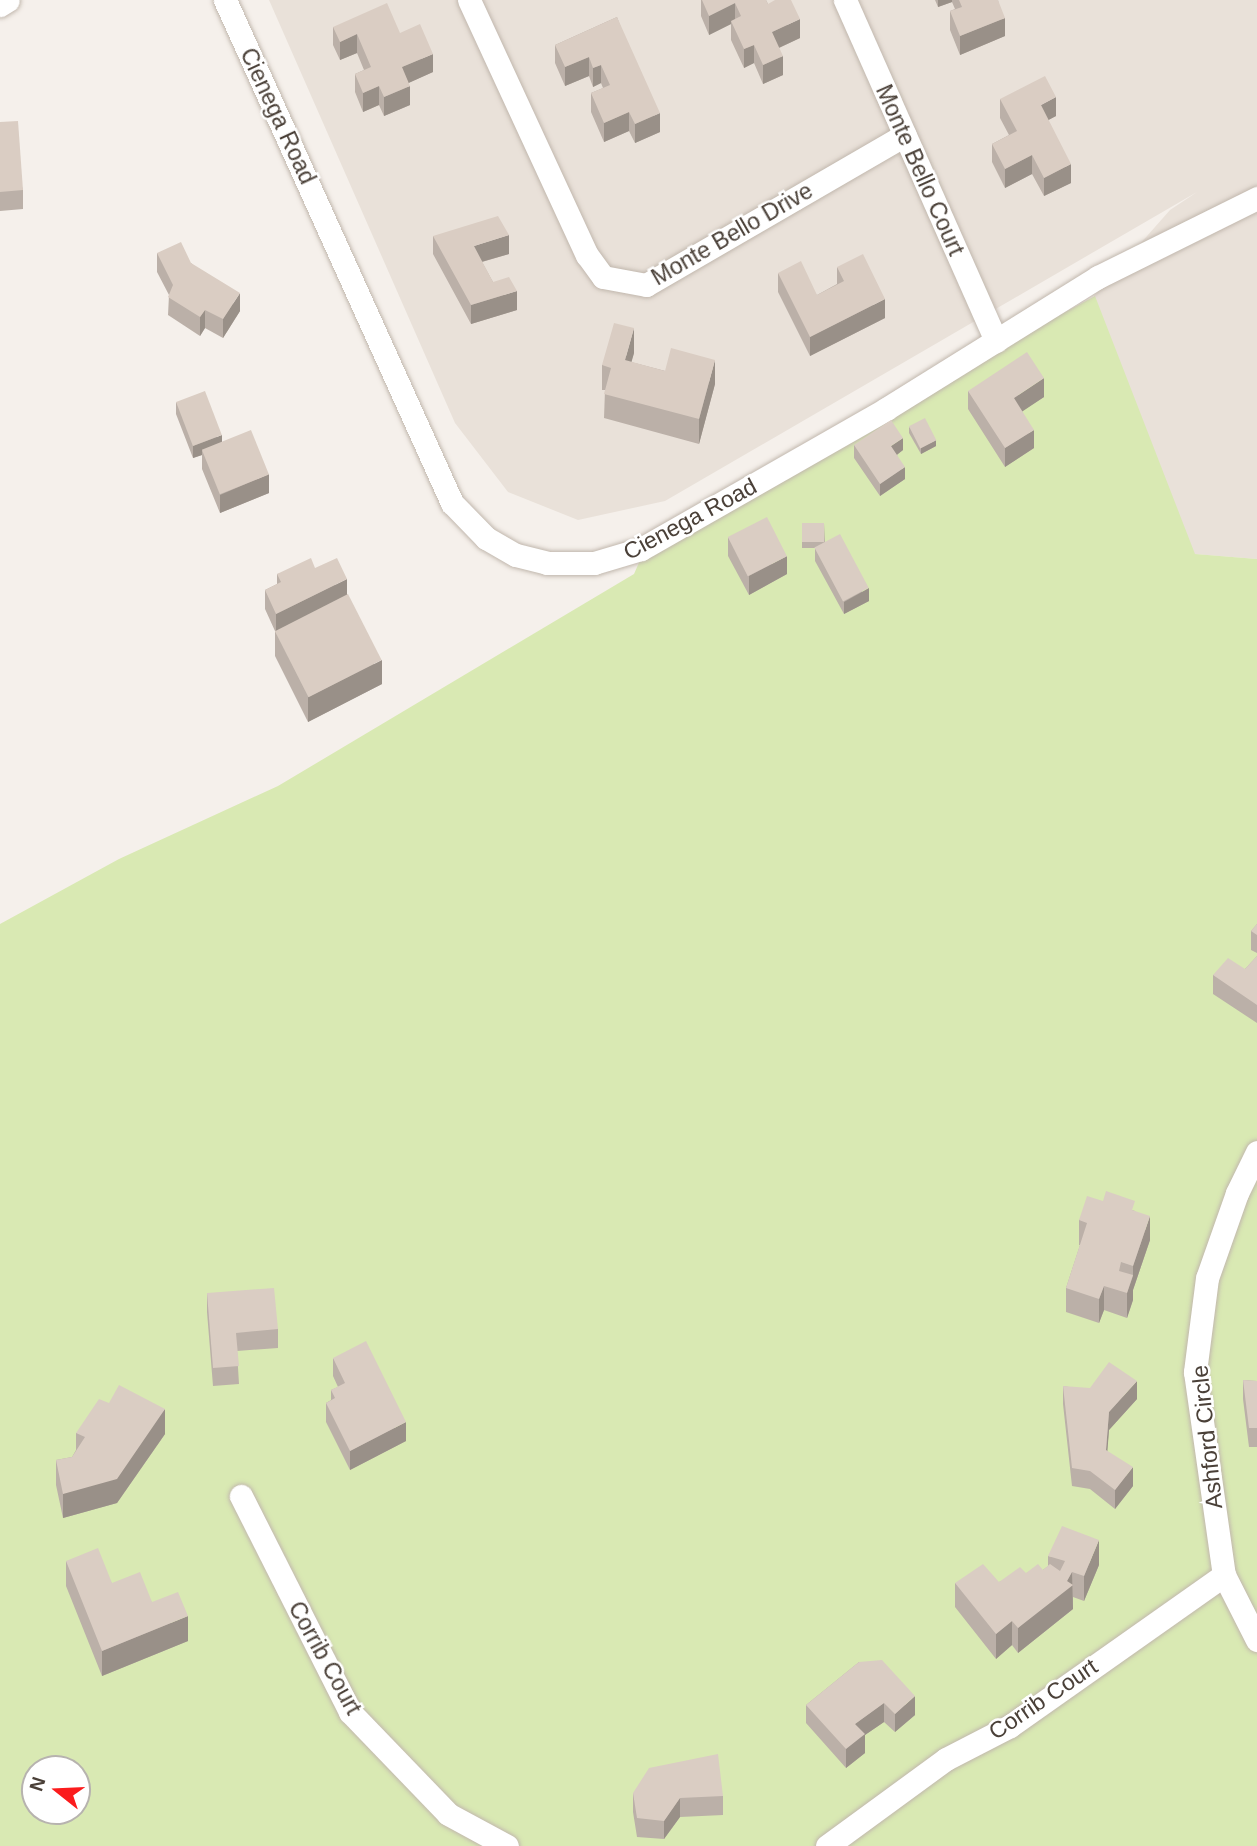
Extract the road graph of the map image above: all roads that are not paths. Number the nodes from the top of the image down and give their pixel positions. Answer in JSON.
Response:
{"nodes":[{"id":1,"x":8,"y":0,"type":"edge"},
{"id":2,"x":225,"y":0,"type":"edge"},
{"id":3,"x":469,"y":0,"type":"edge"},
{"id":4,"x":845,"y":0,"type":"edge"},
{"id":5,"x":0,"y":5,"type":"edge"},
{"id":6,"x":905,"y":135,"type":"junction"},
{"id":7,"x":1257,"y":198,"type":"edge"},
{"id":8,"x":996,"y":341,"type":"junction"},
{"id":9,"x":1257,"y":1152,"type":"edge"},
{"id":10,"x":241,"y":1496,"type":"dead end"},
{"id":11,"x":1224,"y":1575,"type":"junction"},
{"id":12,"x":1257,"y":1640,"type":"edge"},
{"id":13,"x":507,"y":1846,"type":"edge"},
{"id":14,"x":827,"y":1846,"type":"edge"}],
"edges":[{"from":1,"to":5,"type":"street"},
{"from":2,"to":8,"type":"street","name":"Cienega Road"},
{"from":3,"to":6,"type":"street","name":"Monte Bello Drive"},
{"from":4,"to":6,"type":"street","name":"Monte Bello Court"},
{"from":6,"to":8,"type":"street","name":"Monte Bello Court"},
{"from":7,"to":8,"type":"street","name":"Cienega Road"},
{"from":9,"to":11,"type":"street","name":"Ashford Circle"},
{"from":10,"to":13,"type":"street","name":"Corrib Court"},
{"from":11,"to":12,"type":"street","name":"Ashford Circle"},
{"from":11,"to":14,"type":"street","name":"Corrib Court"}]}
